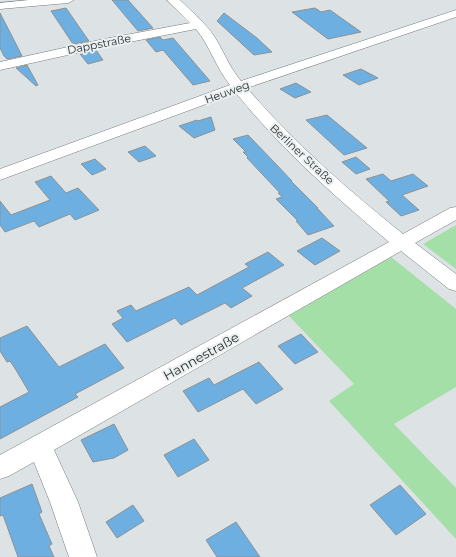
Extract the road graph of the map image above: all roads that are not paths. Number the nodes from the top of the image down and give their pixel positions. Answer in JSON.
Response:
{"nodes":[{"id":1,"x":68,"y":0,"type":"edge"},
{"id":2,"x":174,"y":0,"type":"edge"},
{"id":3,"x":0,"y":6,"type":"edge"},
{"id":4,"x":456,"y":13,"type":"edge"},
{"id":5,"x":199,"y":25,"type":"junction"},
{"id":6,"x":0,"y":66,"type":"edge"},
{"id":7,"x":238,"y":87,"type":"junction"},
{"id":8,"x":0,"y":175,"type":"edge"},
{"id":9,"x":456,"y":212,"type":"edge"},
{"id":10,"x":402,"y":243,"type":"junction"},
{"id":11,"x":456,"y":284,"type":"edge"},
{"id":12,"x":40,"y":446,"type":"junction"},
{"id":13,"x":0,"y":468,"type":"edge"},
{"id":14,"x":83,"y":557,"type":"edge"}],
"edges":[{"from":1,"to":3,"type":"street"},
{"from":2,"to":5,"type":"street","name":"Berliner Straße"},
{"from":4,"to":7,"type":"street","name":"Heuweg"},
{"from":5,"to":6,"type":"street","name":"Dappstraße"},
{"from":5,"to":7,"type":"street","name":"Berliner Straße"},
{"from":7,"to":8,"type":"street","name":"Heuweg"},
{"from":7,"to":10,"type":"street","name":"Berliner Straße"},
{"from":9,"to":10,"type":"street","name":"Hannestraße"},
{"from":10,"to":11,"type":"street","name":"Berliner Straße"},
{"from":10,"to":12,"type":"street","name":"Hannestraße"},
{"from":12,"to":13,"type":"street","name":"Hannestraße"},
{"from":12,"to":14,"type":"street"}]}
